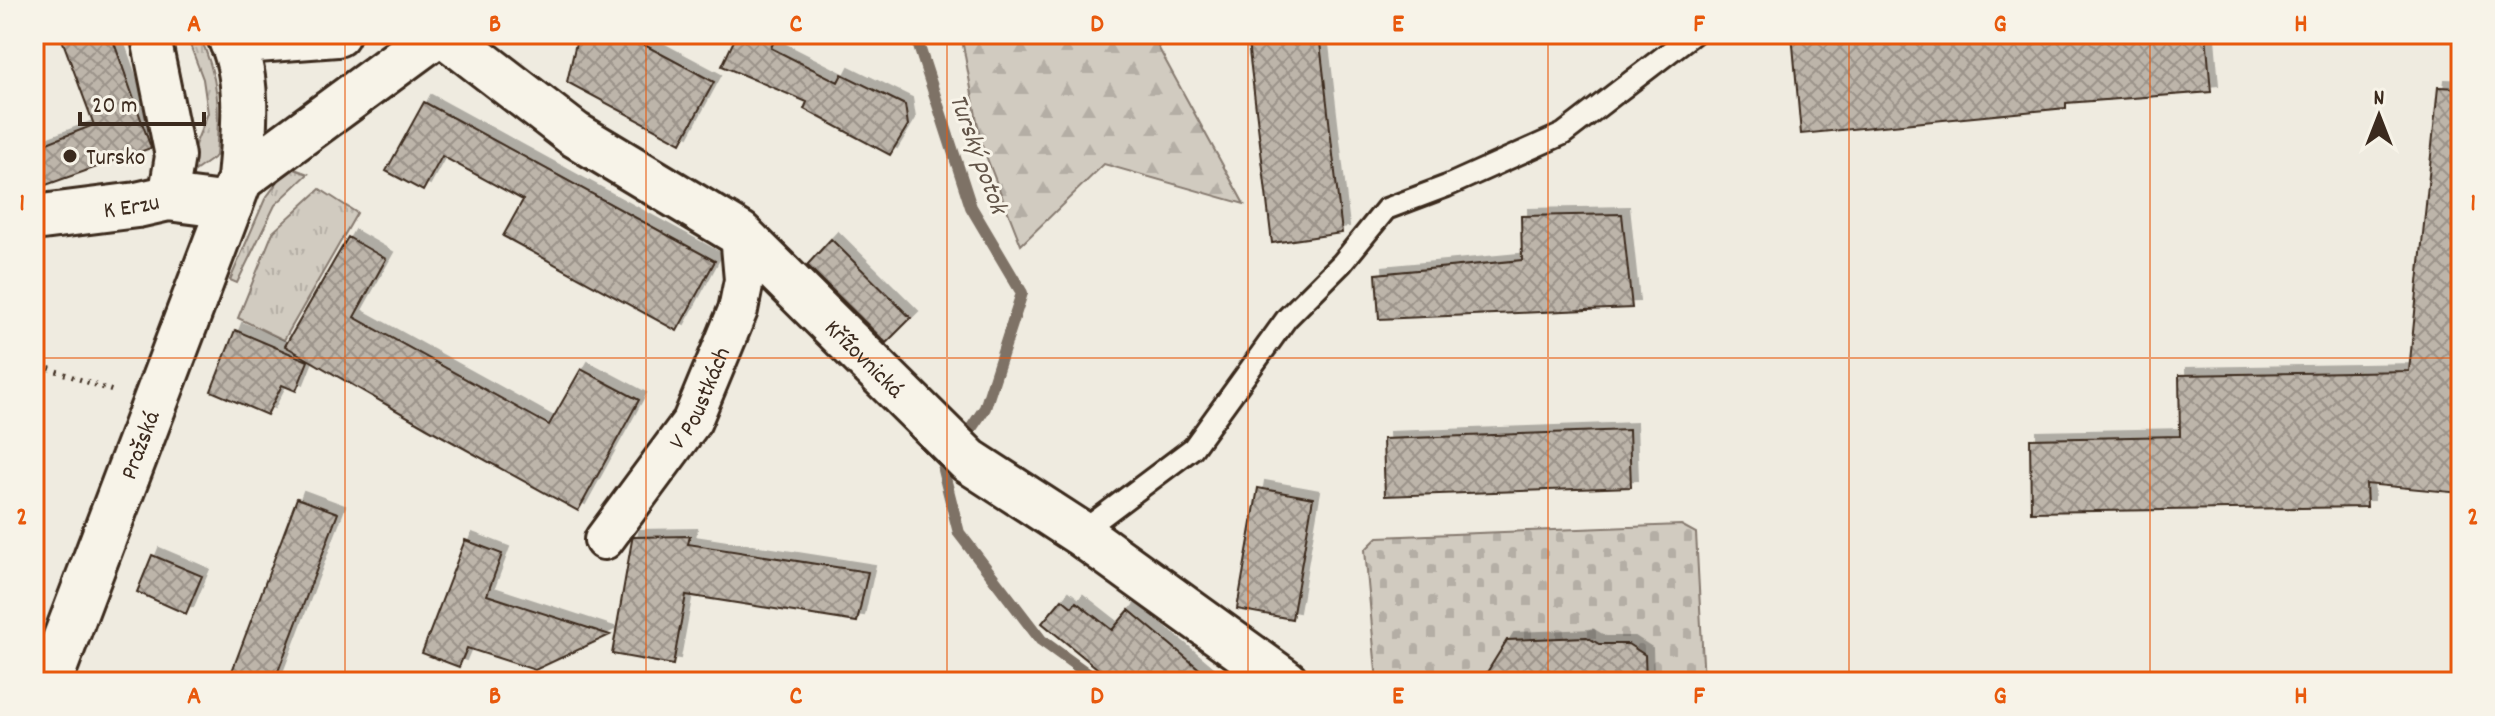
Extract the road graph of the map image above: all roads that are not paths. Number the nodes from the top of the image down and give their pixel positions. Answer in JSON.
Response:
{"nodes":[{"id":1,"x":157,"y":34,"type":"edge"},
{"id":2,"x":337,"y":34,"type":"edge"},
{"id":3,"x":437,"y":34,"type":"edge"},
{"id":4,"x":444,"y":34,"type":"edge"},
{"id":5,"x":1693,"y":34,"type":"edge"},
{"id":6,"x":230,"y":38,"type":"edge"},
{"id":7,"x":235,"y":193,"type":"junction"},
{"id":8,"x":168,"y":198,"type":"junction"},
{"id":9,"x":34,"y":218,"type":"edge"},
{"id":10,"x":740,"y":234,"type":"junction"},
{"id":11,"x":1080,"y":533,"type":"junction"},
{"id":12,"x":604,"y":540,"type":"dead end"},
{"id":13,"x":49,"y":682,"type":"edge"},
{"id":14,"x":1286,"y":682,"type":"edge"}],
"edges":[{"from":1,"to":8,"type":"street"},
{"from":2,"to":6,"type":"street"},
{"from":3,"to":7,"type":"street"},
{"from":4,"to":10,"type":"street","name":"Křížovnická"},
{"from":5,"to":11,"type":"lane"},
{"from":6,"to":7,"type":"street","name":"Pražská"},
{"from":7,"to":8,"type":"street","name":"K Erzu"},
{"from":7,"to":13,"type":"street","name":"Pražská"},
{"from":8,"to":9,"type":"street","name":"K Erzu"},
{"from":10,"to":11,"type":"street","name":"Křížovnická"},
{"from":10,"to":12,"type":"street","name":"V Poustkách"},
{"from":11,"to":14,"type":"street","name":"Křížovnická"}]}
